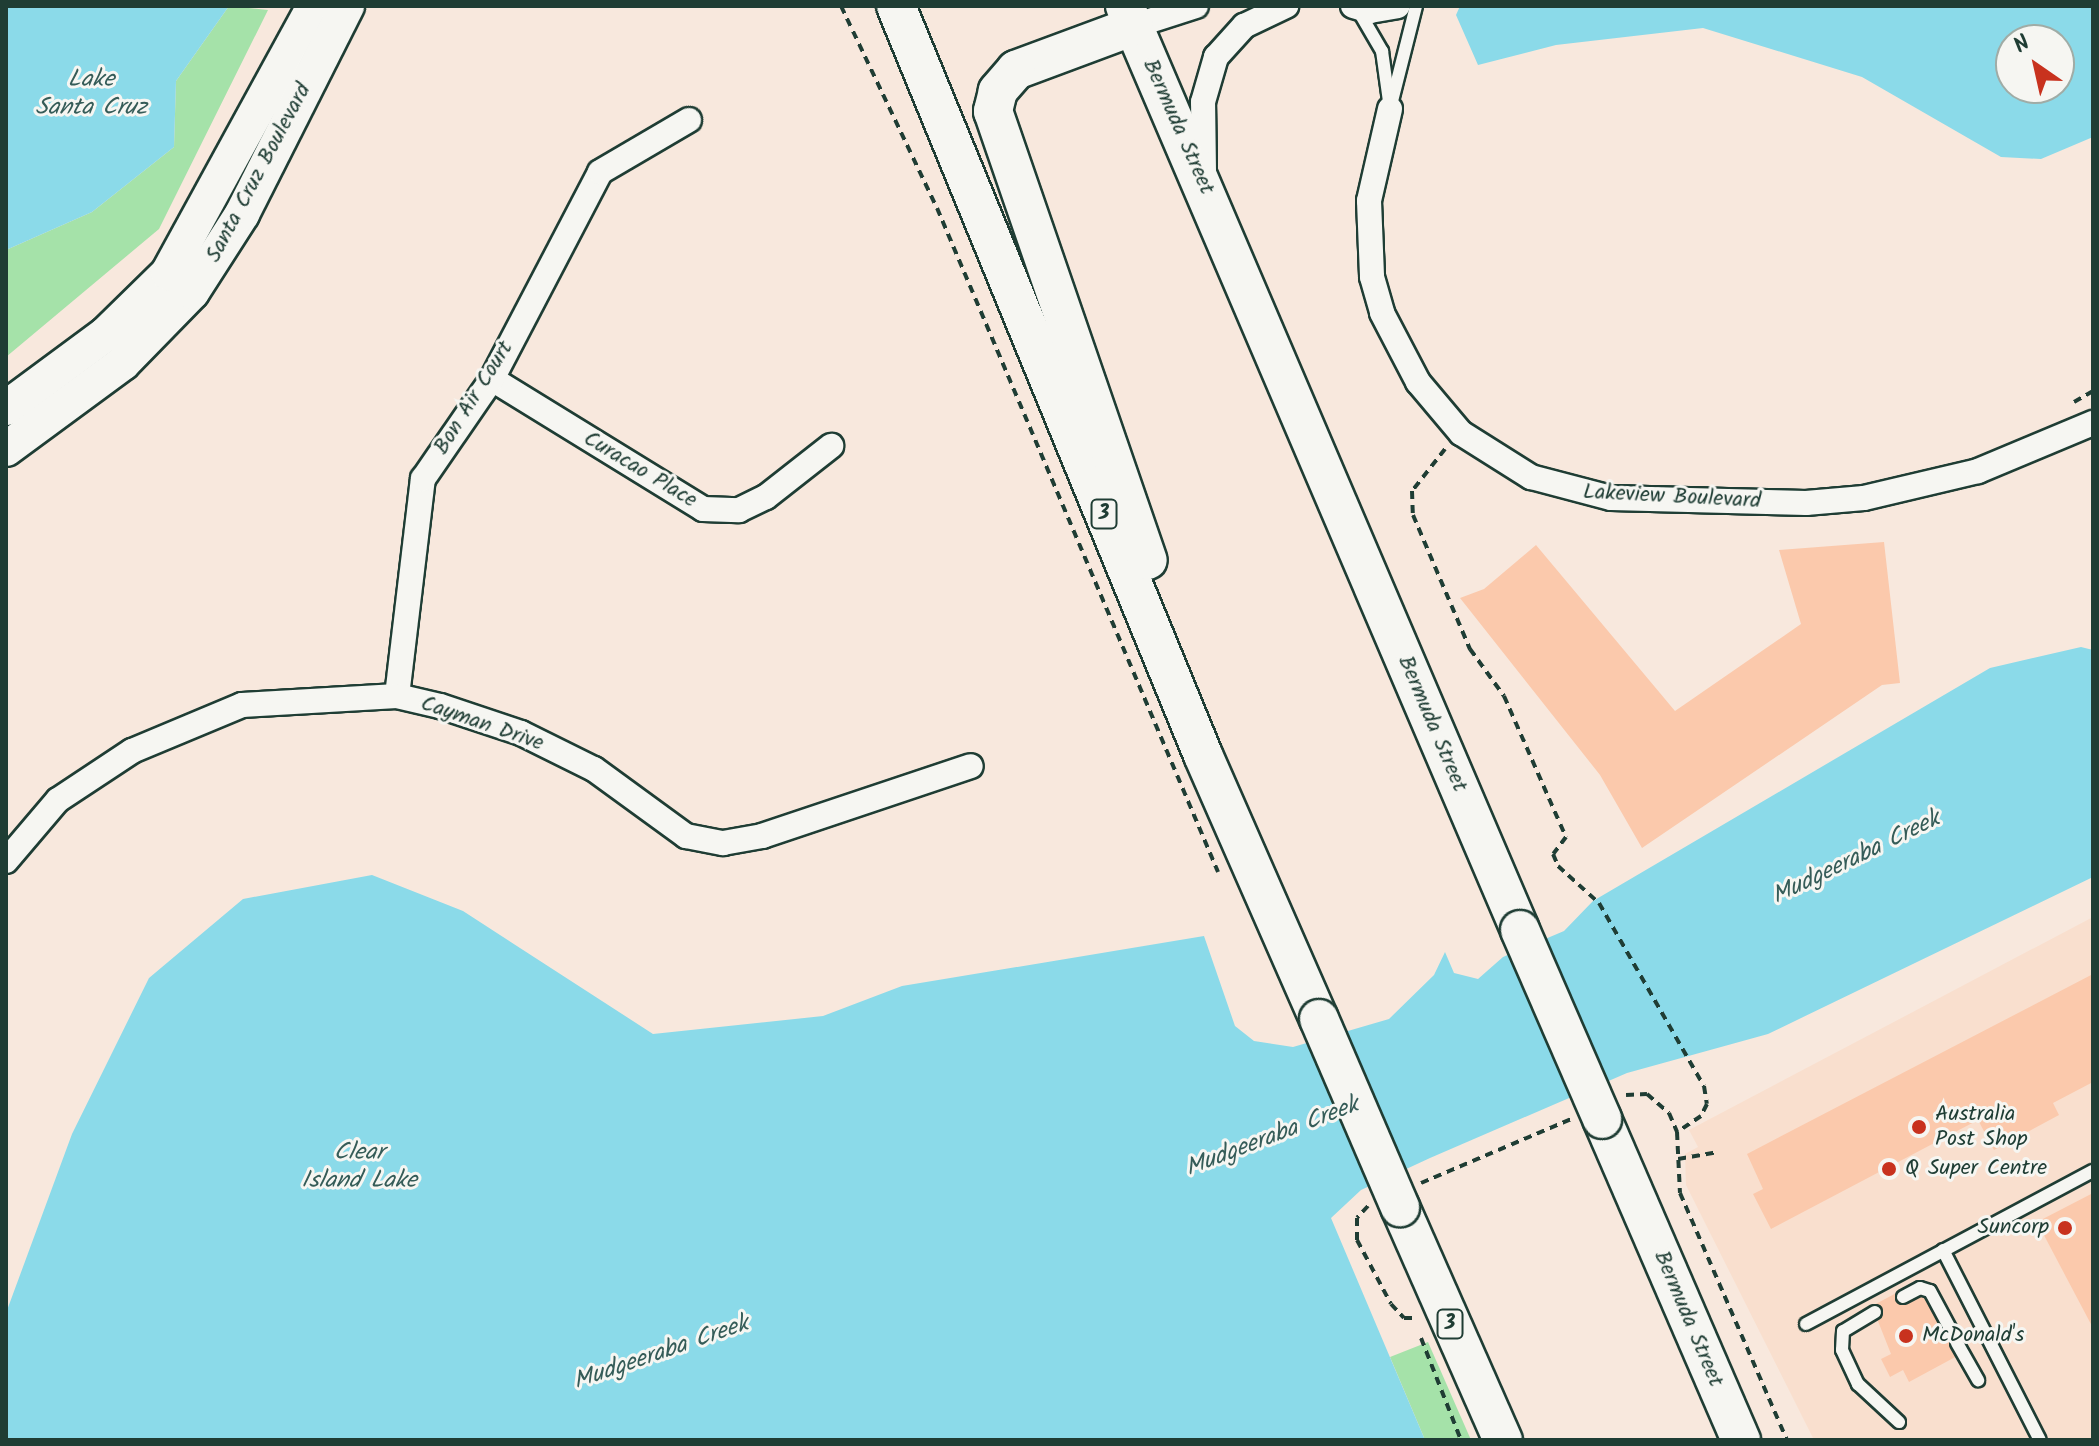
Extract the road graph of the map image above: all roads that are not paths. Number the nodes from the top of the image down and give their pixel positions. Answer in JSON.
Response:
{"nodes":[{"id":1,"x":314,"y":6,"type":"edge"},
{"id":2,"x":347,"y":6,"type":"edge"},
{"id":3,"x":896,"y":6,"type":"edge"},
{"id":4,"x":1196,"y":6,"type":"edge"},
{"id":5,"x":1286,"y":6,"type":"edge"},
{"id":6,"x":1398,"y":6,"type":"edge"},
{"id":7,"x":1416,"y":6,"type":"edge"},
{"id":8,"x":1355,"y":7,"type":"edge"},
{"id":9,"x":1130,"y":16,"type":"edge"},
{"id":10,"x":1390,"y":109,"type":"junction"},
{"id":11,"x":689,"y":120,"type":"dead end"},
{"id":12,"x":1206,"y":192,"type":"junction"},
{"id":13,"x":492,"y":379,"type":"junction"},
{"id":14,"x":6,"y":408,"type":"edge"},
{"id":15,"x":2093,"y":423,"type":"edge"},
{"id":16,"x":831,"y":446,"type":"dead end"},
{"id":17,"x":6,"y":449,"type":"edge"},
{"id":18,"x":397,"y":696,"type":"junction"},
{"id":19,"x":1203,"y":755,"type":"junction"},
{"id":20,"x":971,"y":766,"type":"dead end"},
{"id":21,"x":6,"y":861,"type":"edge"},
{"id":22,"x":2093,"y":1171,"type":"edge"},
{"id":23,"x":1943,"y":1250,"type":"junction"},
{"id":24,"x":1903,"y":1297,"type":"dead end"},
{"id":25,"x":1875,"y":1312,"type":"dead end"},
{"id":26,"x":1806,"y":1324,"type":"dead end"},
{"id":27,"x":1978,"y":1380,"type":"dead end"},
{"id":28,"x":1899,"y":1422,"type":"dead end"},
{"id":29,"x":1503,"y":1440,"type":"edge"},
{"id":30,"x":1741,"y":1440,"type":"edge"},
{"id":31,"x":2040,"y":1440,"type":"edge"}],
"edges":[{"from":1,"to":14,"type":"street","name":"Santa Cruz Boulevard"},
{"from":2,"to":17,"type":"street","name":"Santa Cruz Boulevard"},
{"from":3,"to":19,"type":"main road","number":"3"},
{"from":4,"to":9,"type":"street"},
{"from":5,"to":12,"type":"street"},
{"from":6,"to":8,"type":"street"},
{"from":7,"to":10,"type":"lane"},
{"from":8,"to":10,"type":"lane"},
{"from":9,"to":12,"type":"main road","name":"Bermuda Street"},
{"from":9,"to":19,"type":"main road"},
{"from":10,"to":15,"type":"street","name":"Lakeview Boulevard"},
{"from":11,"to":13,"type":"street","name":"Bon Air Court"},
{"from":12,"to":30,"type":"main road","name":"Bermuda Street","bridge":true},
{"from":13,"to":16,"type":"street","name":"Curacao Place"},
{"from":13,"to":18,"type":"street","name":"Bon Air Court"},
{"from":18,"to":20,"type":"street","name":"Cayman Drive"},
{"from":18,"to":21,"type":"street","name":"Cayman Drive"},
{"from":19,"to":29,"type":"main road","number":"3","bridge":true},
{"from":22,"to":23,"type":"lane"},
{"from":23,"to":26,"type":"lane"},
{"from":23,"to":31,"type":"lane"},
{"from":24,"to":27,"type":"lane"},
{"from":25,"to":28,"type":"lane"}]}
